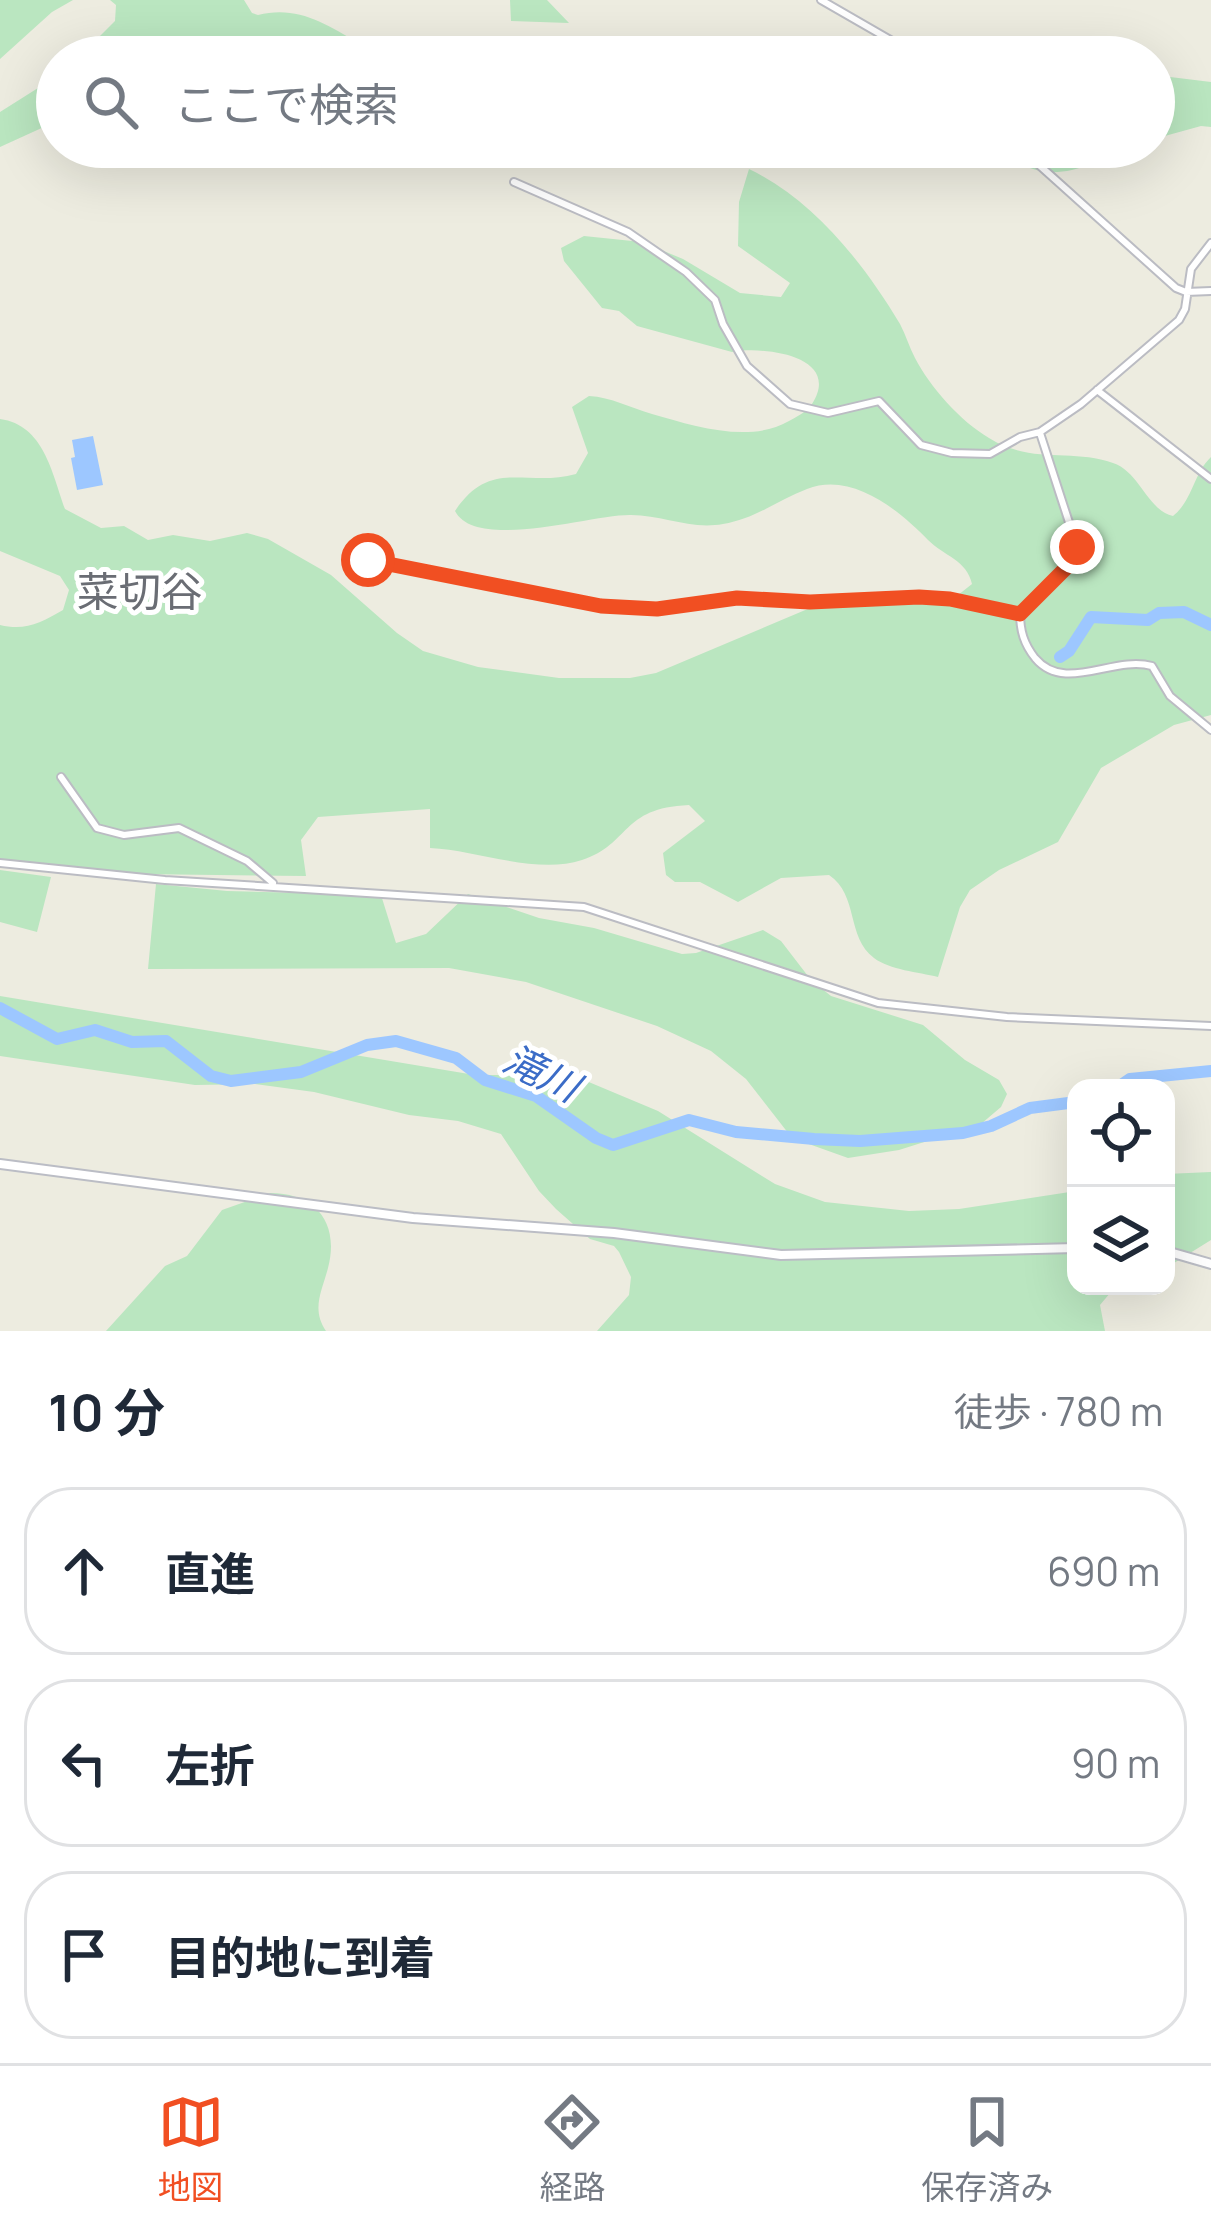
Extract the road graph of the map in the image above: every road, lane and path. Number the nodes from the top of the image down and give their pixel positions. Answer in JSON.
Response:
{"nodes":[{"id":1,"x":821,"y":0,"type":"edge"},
{"id":2,"x":884,"y":36,"type":"edge"},
{"id":3,"x":1042,"y":168,"type":"edge"},
{"id":4,"x":514,"y":182,"type":"dead end"},
{"id":5,"x":1211,"y":243,"type":"edge"},
{"id":6,"x":1211,"y":291,"type":"edge"},
{"id":7,"x":1186,"y":292,"type":"junction"},
{"id":8,"x":1097,"y":391,"type":"junction"},
{"id":9,"x":1040,"y":432,"type":"junction"},
{"id":10,"x":1211,"y":479,"type":"edge"},
{"id":11,"x":368,"y":560,"type":"dead end"},
{"id":12,"x":1020,"y":614,"type":"junction"},
{"id":13,"x":1211,"y":730,"type":"edge"},
{"id":14,"x":61,"y":776,"type":"dead end"},
{"id":15,"x":0,"y":863,"type":"edge"},
{"id":16,"x":275,"y":885,"type":"junction"},
{"id":17,"x":1211,"y":1026,"type":"edge"},
{"id":18,"x":0,"y":1164,"type":"edge"},
{"id":19,"x":1067,"y":1248,"type":"edge"},
{"id":20,"x":1175,"y":1253,"type":"edge"},
{"id":21,"x":1211,"y":1264,"type":"edge"}],
"edges":[{"from":1,"to":2,"type":"street"},
{"from":3,"to":7,"type":"street"},
{"from":4,"to":9,"type":"street"},
{"from":5,"to":7,"type":"street"},
{"from":6,"to":7,"type":"street"},
{"from":7,"to":8,"type":"street"},
{"from":8,"to":9,"type":"street"},
{"from":8,"to":10,"type":"street"},
{"from":9,"to":12,"type":"street"},
{"from":11,"to":12,"type":"street"},
{"from":12,"to":13,"type":"street"},
{"from":14,"to":16,"type":"street"},
{"from":15,"to":16,"type":"street"},
{"from":16,"to":17,"type":"street"},
{"from":18,"to":19,"type":"street"},
{"from":20,"to":21,"type":"street"}]}
